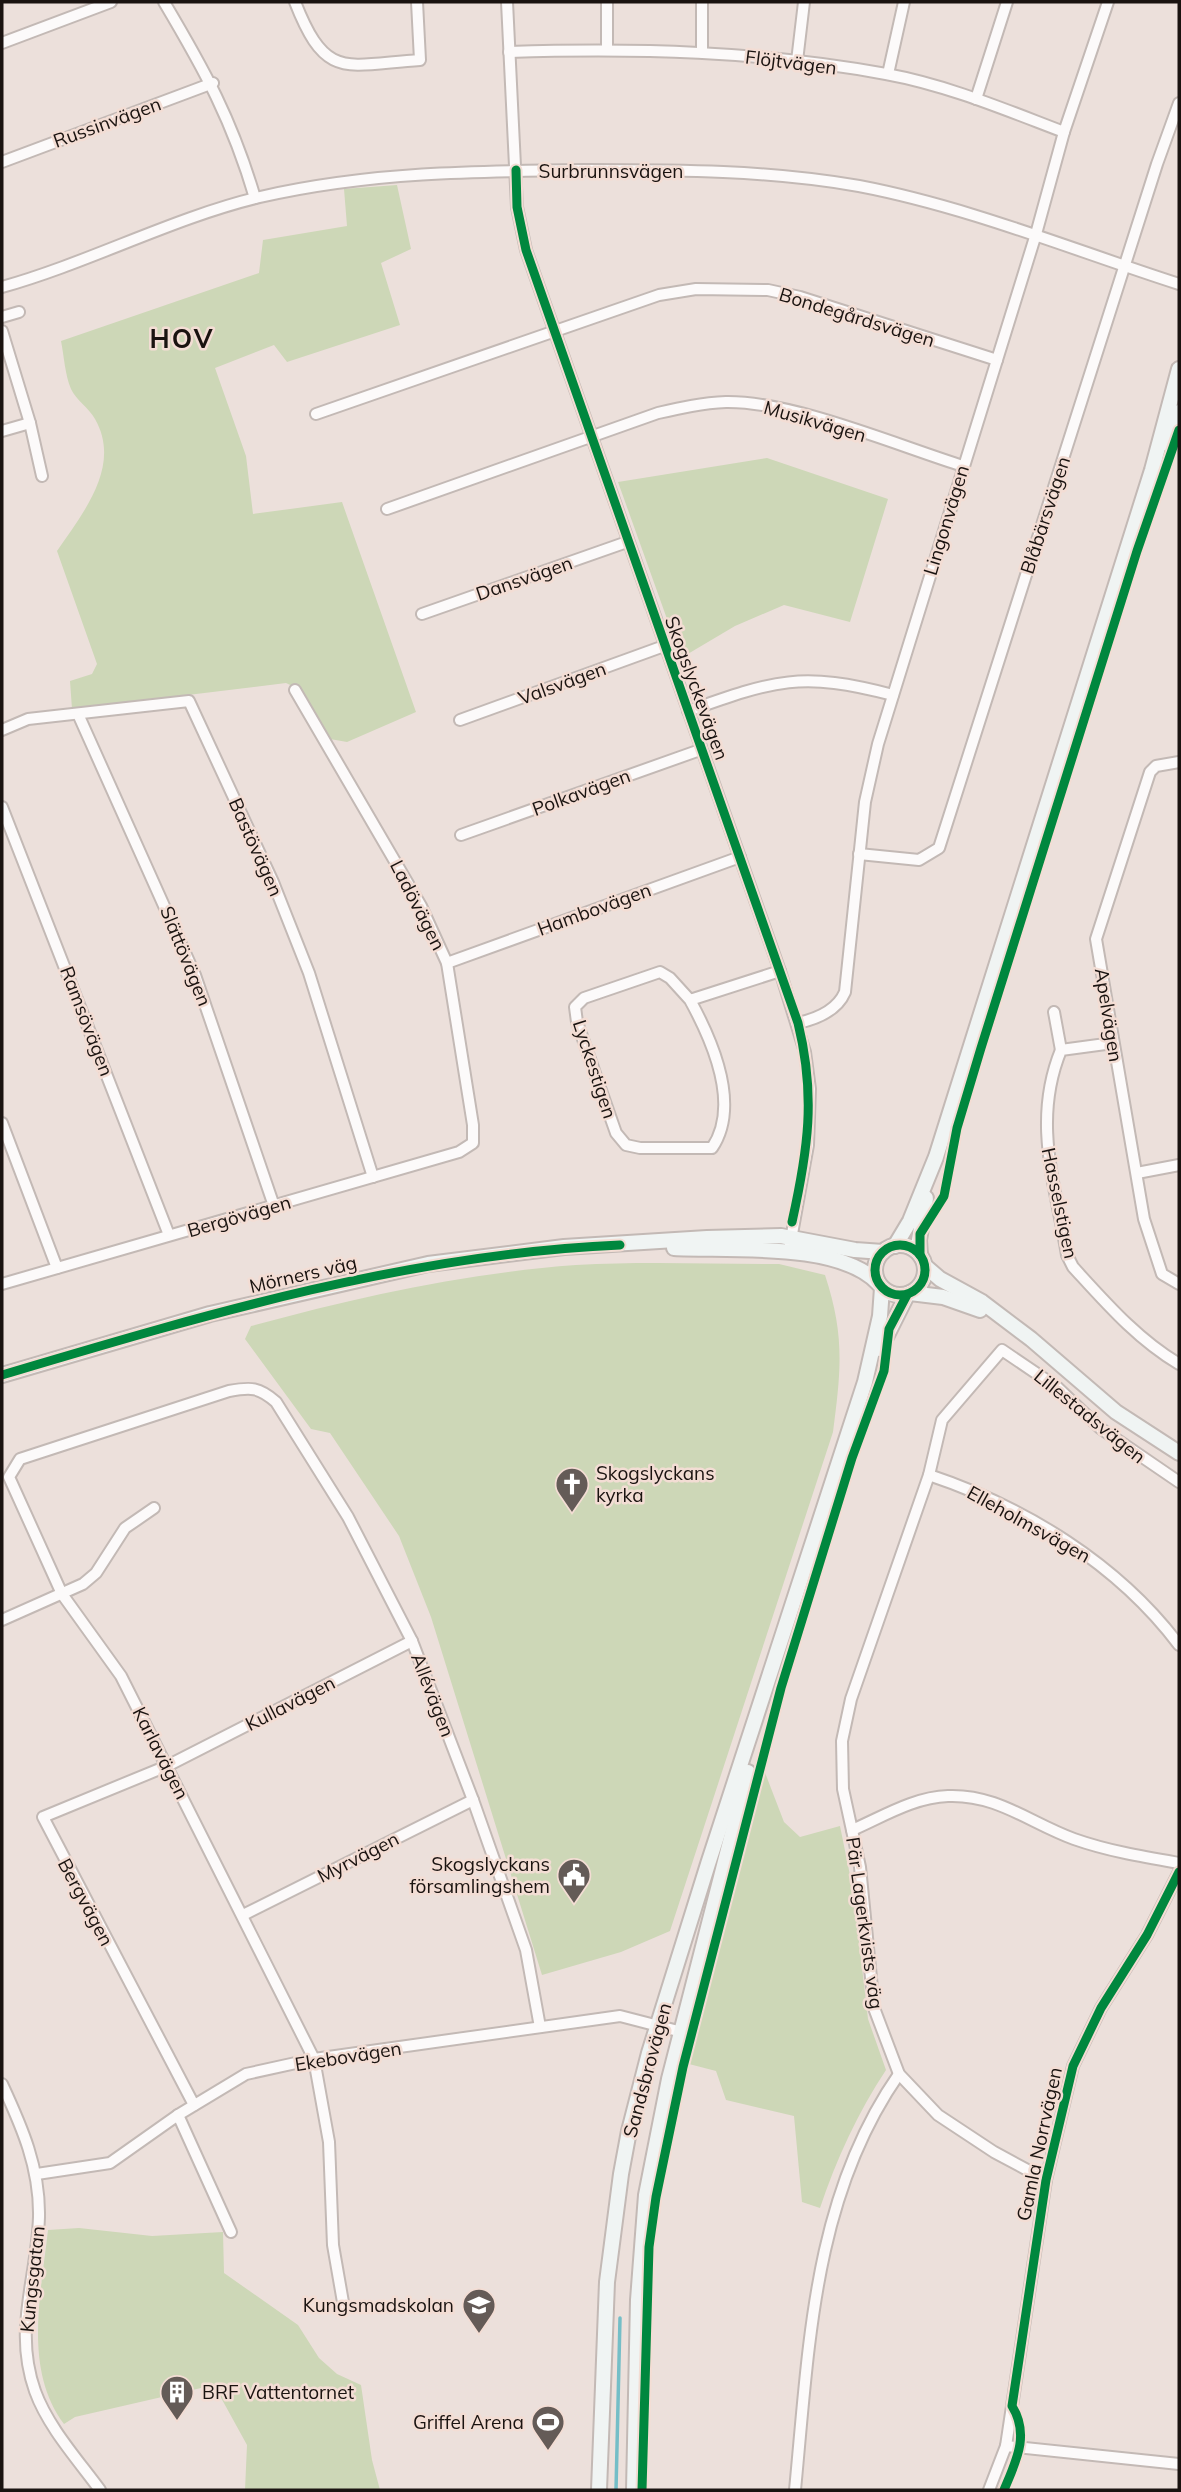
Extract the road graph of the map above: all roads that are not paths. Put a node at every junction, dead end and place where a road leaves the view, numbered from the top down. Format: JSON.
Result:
{"nodes":[{"id":1,"x":111,"y":2,"type":"edge"},
{"id":2,"x":164,"y":2,"type":"edge"},
{"id":3,"x":295,"y":2,"type":"edge"},
{"id":4,"x":417,"y":2,"type":"edge"},
{"id":5,"x":507,"y":2,"type":"edge"},
{"id":6,"x":607,"y":2,"type":"edge"},
{"id":7,"x":702,"y":2,"type":"edge"},
{"id":8,"x":804,"y":2,"type":"edge"},
{"id":9,"x":904,"y":2,"type":"edge"},
{"id":10,"x":1007,"y":2,"type":"edge"},
{"id":11,"x":1108,"y":2,"type":"edge"},
{"id":12,"x":2,"y":43,"type":"edge"},
{"id":13,"x":607,"y":49,"type":"junction"},
{"id":14,"x":509,"y":52,"type":"junction"},
{"id":15,"x":702,"y":52,"type":"junction"},
{"id":16,"x":797,"y":61,"type":"junction"},
{"id":17,"x":888,"y":74,"type":"junction"},
{"id":18,"x":213,"y":83,"type":"junction"},
{"id":19,"x":976,"y":99,"type":"junction"},
{"id":20,"x":1179,"y":103,"type":"edge"},
{"id":21,"x":1064,"y":132,"type":"junction"},
{"id":22,"x":2,"y":162,"type":"edge"},
{"id":23,"x":516,"y":170,"type":"junction"},
{"id":24,"x":255,"y":198,"type":"junction"},
{"id":25,"x":1036,"y":234,"type":"junction"},
{"id":26,"x":1124,"y":265,"type":"junction"},
{"id":27,"x":1179,"y":284,"type":"edge"},
{"id":28,"x":2,"y":287,"type":"edge"},
{"id":29,"x":19,"y":313,"type":"dead end"},
{"id":30,"x":2,"y":317,"type":"edge"},
{"id":31,"x":2,"y":331,"type":"edge"},
{"id":32,"x":553,"y":331,"type":"junction"},
{"id":33,"x":997,"y":360,"type":"junction"},
{"id":34,"x":1179,"y":369,"type":"edge"},
{"id":35,"x":1179,"y":412,"type":"edge"},
{"id":36,"x":316,"y":414,"type":"dead end"},
{"id":37,"x":30,"y":423,"type":"junction"},
{"id":38,"x":2,"y":431,"type":"edge"},
{"id":39,"x":590,"y":437,"type":"junction"},
{"id":40,"x":963,"y":466,"type":"junction"},
{"id":41,"x":1152,"y":470,"type":"junction"},
{"id":42,"x":42,"y":476,"type":"dead end"},
{"id":43,"x":387,"y":509,"type":"dead end"},
{"id":44,"x":626,"y":542,"type":"junction"},
{"id":45,"x":422,"y":614,"type":"dead end"},
{"id":46,"x":664,"y":646,"type":"junction"},
{"id":47,"x":295,"y":690,"type":"dead end"},
{"id":48,"x":893,"y":695,"type":"junction"},
{"id":49,"x":688,"y":711,"type":"junction"},
{"id":50,"x":78,"y":714,"type":"junction"},
{"id":51,"x":460,"y":720,"type":"dead end"},
{"id":52,"x":2,"y":730,"type":"edge"},
{"id":53,"x":701,"y":750,"type":"junction"},
{"id":54,"x":1179,"y":762,"type":"edge"},
{"id":55,"x":2,"y":807,"type":"edge"},
{"id":56,"x":461,"y":835,"type":"dead end"},
{"id":57,"x":859,"y":854,"type":"junction"},
{"id":58,"x":740,"y":857,"type":"junction"},
{"id":59,"x":447,"y":963,"type":"junction"},
{"id":60,"x":780,"y":971,"type":"junction"},
{"id":61,"x":690,"y":1000,"type":"junction"},
{"id":62,"x":1054,"y":1012,"type":"dead end"},
{"id":63,"x":798,"y":1024,"type":"junction"},
{"id":64,"x":1113,"y":1043,"type":"junction"},
{"id":65,"x":1061,"y":1050,"type":"junction"},
{"id":66,"x":2,"y":1123,"type":"edge"},
{"id":67,"x":473,"y":1143,"type":"joint"},
{"id":68,"x":936,"y":1157,"type":"junction"},
{"id":69,"x":1179,"y":1165,"type":"edge"},
{"id":70,"x":1137,"y":1172,"type":"junction"},
{"id":71,"x":373,"y":1177,"type":"junction"},
{"id":72,"x":274,"y":1206,"type":"junction"},
{"id":73,"x":169,"y":1235,"type":"junction"},
{"id":74,"x":790,"y":1244,"type":"junction"},
{"id":75,"x":889,"y":1249,"type":"junction"},
{"id":76,"x":922,"y":1261,"type":"junction"},
{"id":77,"x":57,"y":1268,"type":"junction"},
{"id":78,"x":2,"y":1284,"type":"edge"},
{"id":79,"x":1179,"y":1284,"type":"edge"},
{"id":80,"x":880,"y":1286,"type":"junction"},
{"id":81,"x":908,"y":1294,"type":"junction"},
{"id":82,"x":1004,"y":1320,"type":"junction"},
{"id":83,"x":1002,"y":1350,"type":"joint"},
{"id":84,"x":1179,"y":1364,"type":"edge"},
{"id":85,"x":2,"y":1375,"type":"edge"},
{"id":86,"x":865,"y":1382,"type":"junction"},
{"id":87,"x":263,"y":1391,"type":"joint"},
{"id":88,"x":1179,"y":1453,"type":"edge"},
{"id":89,"x":929,"y":1475,"type":"junction"},
{"id":90,"x":1179,"y":1482,"type":"edge"},
{"id":91,"x":154,"y":1508,"type":"dead end"},
{"id":92,"x":62,"y":1594,"type":"junction"},
{"id":93,"x":2,"y":1620,"type":"edge"},
{"id":94,"x":412,"y":1640,"type":"junction"},
{"id":95,"x":1179,"y":1645,"type":"edge"},
{"id":96,"x":775,"y":1666,"type":"junction"},
{"id":97,"x":167,"y":1766,"type":"junction"},
{"id":98,"x":473,"y":1800,"type":"junction"},
{"id":99,"x":852,"y":1830,"type":"junction"},
{"id":100,"x":1179,"y":1863,"type":"edge"},
{"id":101,"x":1179,"y":1872,"type":"edge"},
{"id":102,"x":243,"y":1915,"type":"junction"},
{"id":103,"x":660,"y":2026,"type":"junction"},
{"id":104,"x":540,"y":2027,"type":"junction"},
{"id":105,"x":682,"y":2032,"type":"junction"},
{"id":106,"x":314,"y":2059,"type":"junction"},
{"id":107,"x":899,"y":2074,"type":"junction"},
{"id":108,"x":2,"y":2084,"type":"edge"},
{"id":109,"x":5,"y":2098,"type":"edge"},
{"id":110,"x":194,"y":2105,"type":"junction"},
{"id":111,"x":178,"y":2115,"type":"junction"},
{"id":112,"x":37,"y":2174,"type":"junction"},
{"id":113,"x":1046,"y":2180,"type":"junction"},
{"id":114,"x":231,"y":2232,"type":"dead end"},
{"id":115,"x":344,"y":2308,"type":"dead end"},
{"id":116,"x":1006,"y":2446,"type":"junction"},
{"id":117,"x":1179,"y":2464,"type":"edge"},
{"id":118,"x":100,"y":2490,"type":"edge"},
{"id":119,"x":599,"y":2490,"type":"edge"},
{"id":120,"x":634,"y":2490,"type":"edge"},
{"id":121,"x":795,"y":2490,"type":"edge"},
{"id":122,"x":989,"y":2490,"type":"edge"}],
"edges":[{"from":1,"to":12,"type":"street"},
{"from":2,"to":18,"type":"street"},
{"from":3,"to":4,"type":"street"},
{"from":5,"to":14,"type":"street","name":"Skogslyckevägen"},
{"from":6,"to":13,"type":"street"},
{"from":7,"to":15,"type":"street"},
{"from":8,"to":16,"type":"street"},
{"from":9,"to":17,"type":"street"},
{"from":10,"to":19,"type":"street"},
{"from":11,"to":21,"type":"street","name":"Lingonvägen"},
{"from":13,"to":14,"type":"street","name":"Flöjtvägen"},
{"from":13,"to":15,"type":"street","name":"Flöjtvägen"},
{"from":14,"to":23,"type":"street","name":"Skogslyckevägen"},
{"from":15,"to":16,"type":"street","name":"Flöjtvägen"},
{"from":16,"to":17,"type":"street","name":"Flöjtvägen"},
{"from":17,"to":19,"type":"street","name":"Flöjtvägen"},
{"from":18,"to":22,"type":"street","name":"Russinvägen"},
{"from":18,"to":24,"type":"street"},
{"from":19,"to":21,"type":"street","name":"Flöjtvägen"},
{"from":20,"to":26,"type":"street","name":"Blåbärsvägen"},
{"from":21,"to":25,"type":"street","name":"Lingonvägen"},
{"from":23,"to":24,"type":"street","name":"Surbrunnsvägen"},
{"from":23,"to":25,"type":"street","name":"Surbrunnsvägen"},
{"from":23,"to":32,"type":"street","name":"Skogslyckevägen"},
{"from":24,"to":28,"type":"street","name":"Surbrunnsvägen"},
{"from":25,"to":26,"type":"street","name":"Surbrunnsvägen"},
{"from":25,"to":33,"type":"street","name":"Lingonvägen"},
{"from":26,"to":27,"type":"street","name":"Surbrunnsvägen"},
{"from":26,"to":57,"type":"street","name":"Blåbärsvägen"},
{"from":29,"to":30,"type":"street"},
{"from":31,"to":37,"type":"street"},
{"from":32,"to":33,"type":"street","name":"Bondegårdsvägen"},
{"from":32,"to":36,"type":"street","name":"Bondegårdsvägen"},
{"from":32,"to":39,"type":"street","name":"Skogslyckevägen"},
{"from":33,"to":40,"type":"street","name":"Lingonvägen"},
{"from":34,"to":41,"type":"main road"},
{"from":35,"to":41,"type":"main road"},
{"from":37,"to":38,"type":"street"},
{"from":37,"to":42,"type":"street"},
{"from":39,"to":40,"type":"street","name":"Musikvägen"},
{"from":39,"to":43,"type":"street","name":"Musikvägen"},
{"from":39,"to":44,"type":"street","name":"Skogslyckevägen"},
{"from":40,"to":48,"type":"street","name":"Lingonvägen"},
{"from":41,"to":68,"type":"main road"},
{"from":44,"to":45,"type":"street","name":"Dansvägen"},
{"from":44,"to":46,"type":"street","name":"Skogslyckevägen"},
{"from":46,"to":49,"type":"street","name":"Skogslyckevägen"},
{"from":46,"to":51,"type":"street","name":"Valsvägen"},
{"from":47,"to":59,"type":"street","name":"Ladövägen"},
{"from":48,"to":49,"type":"street"},
{"from":48,"to":57,"type":"street","name":"Lingonvägen"},
{"from":49,"to":53,"type":"street","name":"Skogslyckevägen"},
{"from":50,"to":52,"type":"street","name":"Bastövägen"},
{"from":50,"to":71,"type":"street","name":"Bastövägen"},
{"from":50,"to":72,"type":"street","name":"Slättövägen"},
{"from":53,"to":56,"type":"street","name":"Polkavägen"},
{"from":53,"to":58,"type":"street","name":"Skogslyckevägen"},
{"from":54,"to":64,"type":"street","name":"Apelvägen"},
{"from":55,"to":73,"type":"street","name":"Ramsövägen"},
{"from":57,"to":63,"type":"street","name":"Lingonvägen"},
{"from":58,"to":59,"type":"street","name":"Hambovägen"},
{"from":58,"to":60,"type":"street","name":"Skogslyckevägen"},
{"from":59,"to":67,"type":"street","name":"Ladövägen"},
{"from":60,"to":61,"type":"street"},
{"from":60,"to":63,"type":"street","name":"Skogslyckevägen"},
{"from":61,"to":61,"type":"street","name":"Lyckestigen"},
{"from":62,"to":65,"type":"street"},
{"from":63,"to":74,"type":"street","name":"Skogslyckevägen"},
{"from":64,"to":65,"type":"street"},
{"from":64,"to":70,"type":"street","name":"Apelvägen"},
{"from":65,"to":84,"type":"street","name":"Hasselstigen"},
{"from":66,"to":77,"type":"street"},
{"from":67,"to":71,"type":"street","name":"Bergövägen"},
{"from":68,"to":75,"type":"main road"},
{"from":68,"to":76,"type":"main road"},
{"from":69,"to":70,"type":"street"},
{"from":70,"to":79,"type":"street","name":"Apelvägen"},
{"from":71,"to":72,"type":"street","name":"Bergövägen"},
{"from":72,"to":73,"type":"street","name":"Bergövägen"},
{"from":73,"to":77,"type":"street","name":"Bergövägen"},
{"from":74,"to":75,"type":"main road","name":"Mörners väg"},
{"from":74,"to":80,"type":"main road","name":"Mörners väg"},
{"from":74,"to":85,"type":"main road","name":"Mörners väg"},
{"from":75,"to":76,"type":"main road"},
{"from":75,"to":80,"type":"main road"},
{"from":76,"to":81,"type":"main road"},
{"from":76,"to":82,"type":"main road","name":"Lillestadsvägen"},
{"from":77,"to":78,"type":"street","name":"Bergövägen"},
{"from":80,"to":81,"type":"main road"},
{"from":80,"to":86,"type":"main road","name":"Sandsbrovägen"},
{"from":81,"to":82,"type":"main road","name":"Lillestadsvägen"},
{"from":81,"to":86,"type":"main road","name":"Sandsbrovägen"},
{"from":82,"to":88,"type":"main road","name":"Lillestadsvägen"},
{"from":83,"to":89,"type":"street","name":"Pär Lagerkvists väg"},
{"from":83,"to":90,"type":"street","name":"Lillestadsvägen"},
{"from":86,"to":96,"type":"main road","name":"Sandsbrovägen"},
{"from":87,"to":92,"type":"street","name":"Karlavägen"},
{"from":87,"to":94,"type":"street","name":"Allévägen"},
{"from":89,"to":95,"type":"street","name":"Elleholmsvägen"},
{"from":89,"to":99,"type":"street","name":"Pär Lagerkvists väg"},
{"from":91,"to":92,"type":"street"},
{"from":92,"to":93,"type":"street"},
{"from":92,"to":97,"type":"street","name":"Karlavägen"},
{"from":94,"to":97,"type":"street","name":"Kullavägen"},
{"from":94,"to":98,"type":"street","name":"Allévägen"},
{"from":96,"to":103,"type":"main road","name":"Sandsbrovägen"},
{"from":96,"to":105,"type":"main road","name":"Sandsbrovägen"},
{"from":97,"to":102,"type":"street","name":"Karlavägen"},
{"from":97,"to":110,"type":"street","name":"Bergvägen"},
{"from":98,"to":102,"type":"street","name":"Myrvägen"},
{"from":98,"to":104,"type":"street","name":"Allévägen"},
{"from":99,"to":100,"type":"street"},
{"from":99,"to":107,"type":"street","name":"Pär Lagerkvists väg"},
{"from":101,"to":113,"type":"street","name":"Gamla Norrvägen"},
{"from":102,"to":106,"type":"street","name":"Karlavägen"},
{"from":103,"to":104,"type":"street","name":"Ekebovägen"},
{"from":103,"to":105,"type":"street","name":"Ekebovägen"},
{"from":103,"to":119,"type":"main road","name":"Sandsbrovägen"},
{"from":104,"to":106,"type":"street","name":"Ekebovägen"},
{"from":105,"to":120,"type":"main road","name":"Sandsbrovägen"},
{"from":106,"to":110,"type":"street","name":"Ekebovägen"},
{"from":106,"to":115,"type":"street","name":"Karlavägen"},
{"from":107,"to":113,"type":"street"},
{"from":107,"to":121,"type":"street"},
{"from":108,"to":109,"type":"street","name":"Kungsgatan"},
{"from":109,"to":112,"type":"street","name":"Kungsgatan"},
{"from":110,"to":111,"type":"street","name":"Ekebovägen"},
{"from":111,"to":112,"type":"street","name":"Ekebovägen"},
{"from":111,"to":114,"type":"street"},
{"from":112,"to":118,"type":"street","name":"Kungsgatan"},
{"from":113,"to":116,"type":"street","name":"Gamla Norrvägen"},
{"from":116,"to":117,"type":"street"},
{"from":116,"to":122,"type":"street","name":"Gamla Norrvägen"}]}
